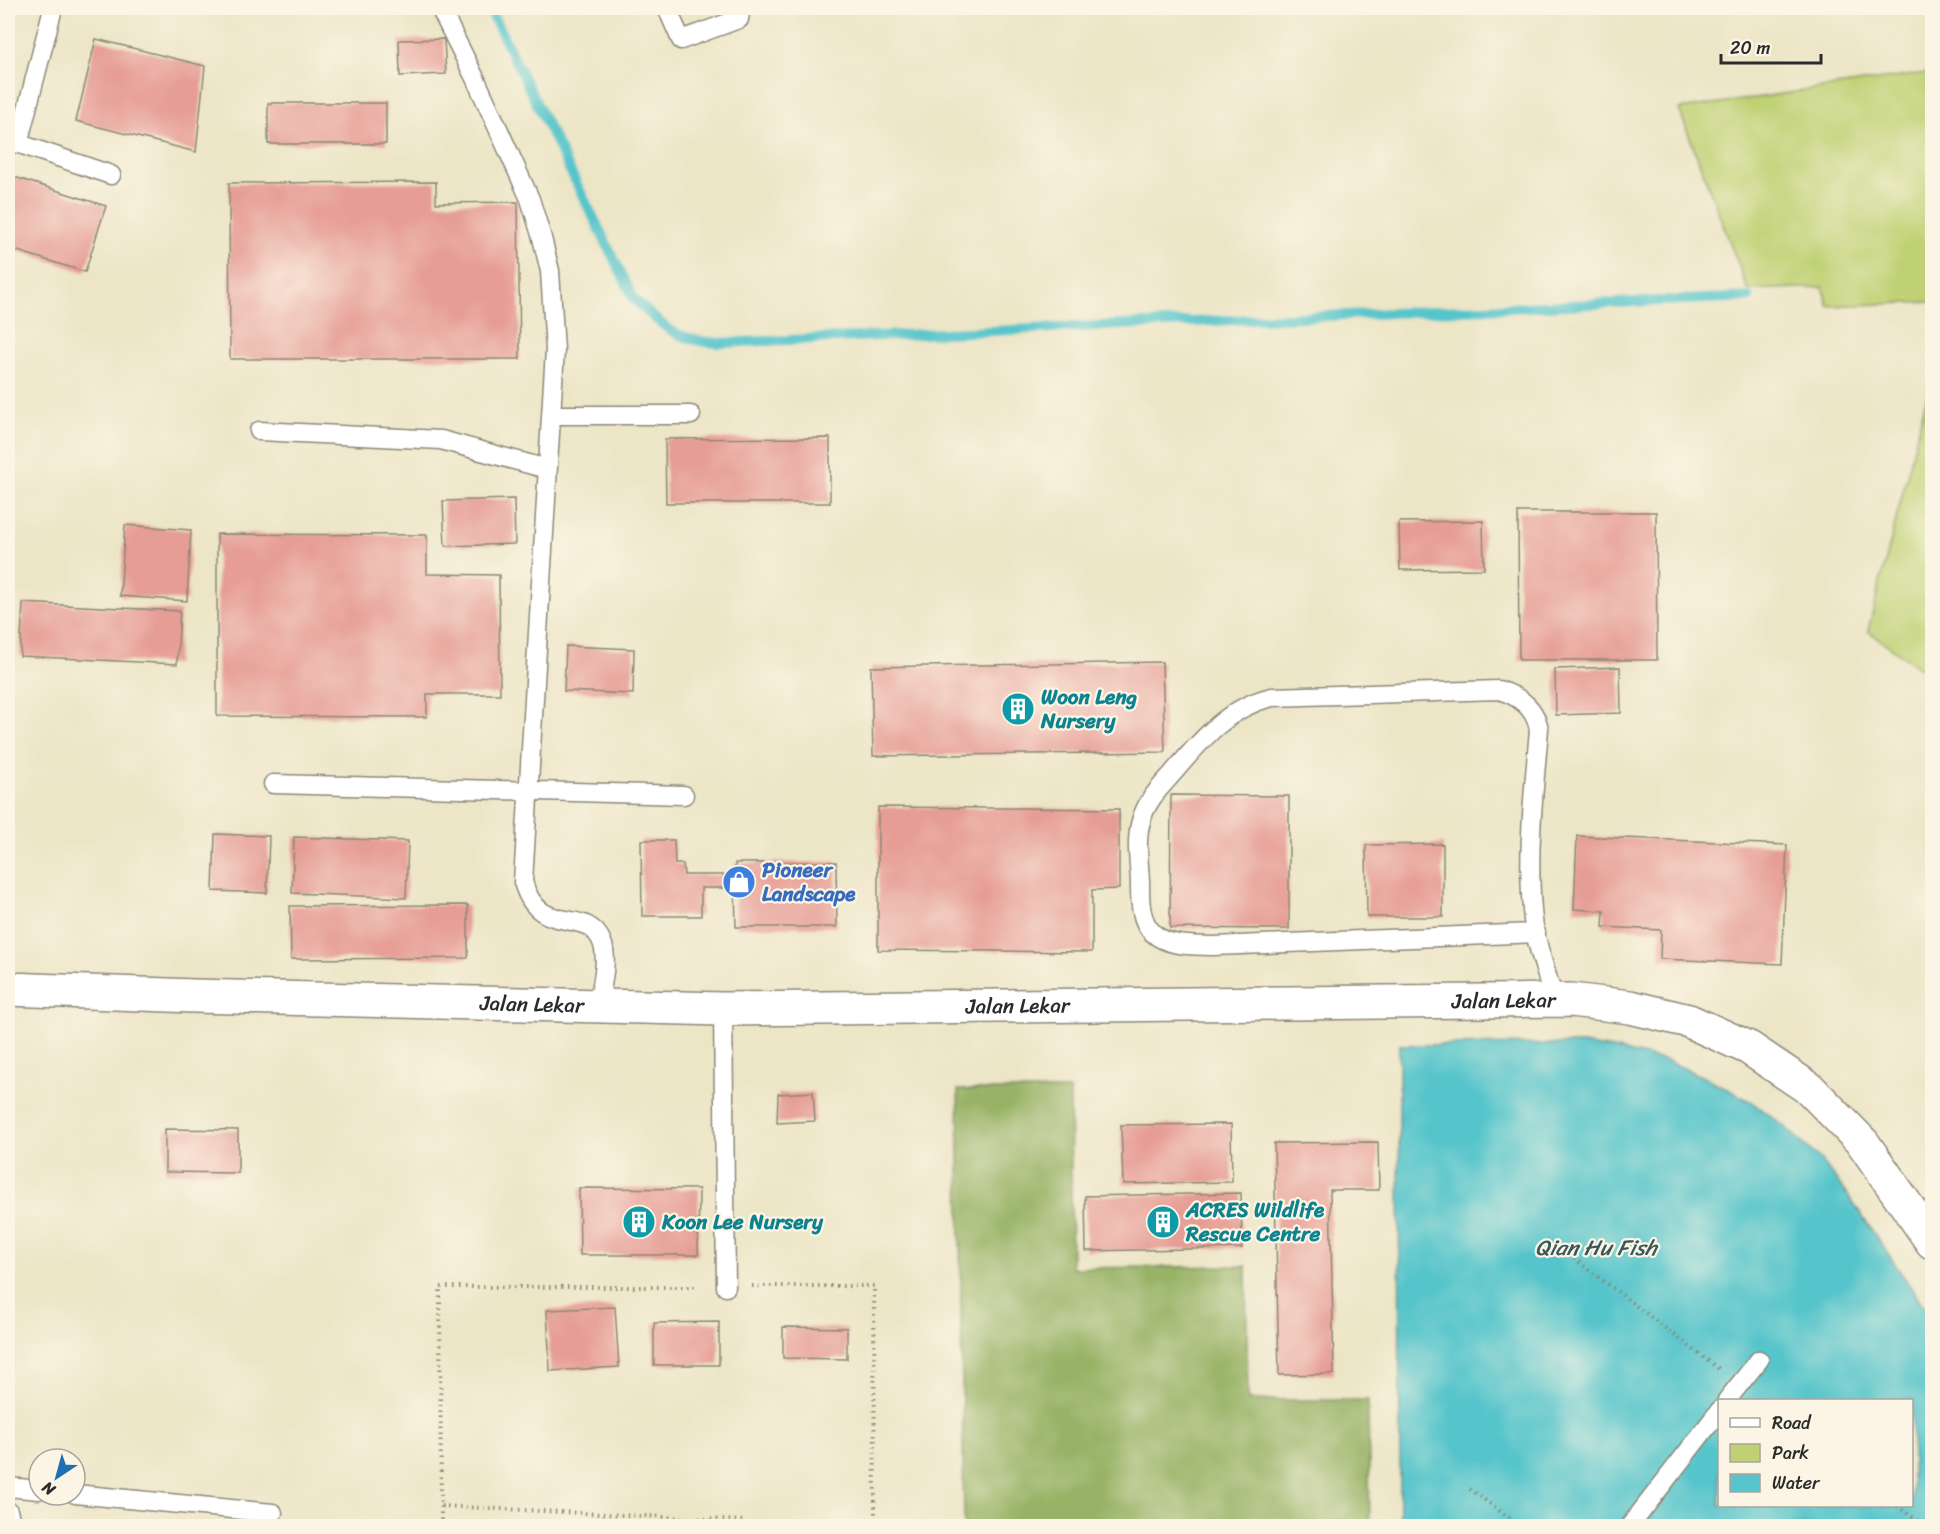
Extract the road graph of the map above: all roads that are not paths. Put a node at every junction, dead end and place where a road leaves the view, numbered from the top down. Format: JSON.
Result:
{"nodes":[{"id":1,"x":53,"y":8,"type":"edge"},
{"id":2,"x":440,"y":8,"type":"edge"},
{"id":3,"x":667,"y":8,"type":"edge"},
{"id":4,"x":741,"y":8,"type":"edge"},
{"id":5,"x":13,"y":142,"type":"edge"},
{"id":6,"x":111,"y":175,"type":"dead end"},
{"id":7,"x":691,"y":415,"type":"dead end"},
{"id":8,"x":551,"y":416,"type":"junction"},
{"id":9,"x":259,"y":431,"type":"dead end"},
{"id":10,"x":547,"y":469,"type":"junction"},
{"id":11,"x":273,"y":784,"type":"dead end"},
{"id":12,"x":528,"y":791,"type":"junction"},
{"id":13,"x":684,"y":795,"type":"dead end"},
{"id":14,"x":1536,"y":933,"type":"junction"},
{"id":15,"x":8,"y":989,"type":"edge"},
{"id":16,"x":1554,"y":1000,"type":"junction"},
{"id":17,"x":598,"y":1007,"type":"junction"},
{"id":18,"x":723,"y":1009,"type":"junction"},
{"id":19,"x":1932,"y":1242,"type":"edge"},
{"id":20,"x":726,"y":1287,"type":"road end"},
{"id":21,"x":1759,"y":1360,"type":"dead end"},
{"id":22,"x":1728,"y":1399,"type":"edge"},
{"id":23,"x":1718,"y":1411,"type":"edge"},
{"id":24,"x":8,"y":1487,"type":"edge"},
{"id":25,"x":27,"y":1489,"type":"edge"},
{"id":26,"x":87,"y":1495,"type":"edge"},
{"id":27,"x":8,"y":1511,"type":"edge"},
{"id":28,"x":273,"y":1513,"type":"dead end"},
{"id":29,"x":12,"y":1527,"type":"edge"},
{"id":30,"x":1630,"y":1527,"type":"edge"}],
"edges":[{"from":1,"to":5,"type":"lane"},
{"from":2,"to":8,"type":"lane"},
{"from":3,"to":4,"type":"lane"},
{"from":5,"to":6,"type":"lane"},
{"from":7,"to":8,"type":"lane"},
{"from":8,"to":10,"type":"lane"},
{"from":9,"to":10,"type":"lane"},
{"from":10,"to":12,"type":"lane"},
{"from":11,"to":12,"type":"lane"},
{"from":12,"to":13,"type":"lane"},
{"from":12,"to":17,"type":"lane"},
{"from":14,"to":14,"type":"lane"},
{"from":14,"to":16,"type":"lane"},
{"from":15,"to":17,"type":"street","name":"Jalan Lekar"},
{"from":16,"to":18,"type":"street","name":"Jalan Lekar"},
{"from":16,"to":19,"type":"street","name":"Jalan Lekar"},
{"from":17,"to":18,"type":"street","name":"Jalan Lekar"},
{"from":18,"to":20,"type":"lane"},
{"from":21,"to":22,"type":"lane"},
{"from":23,"to":30,"type":"lane"},
{"from":24,"to":25,"type":"lane"},
{"from":26,"to":28,"type":"lane"},
{"from":27,"to":29,"type":"lane"}]}
